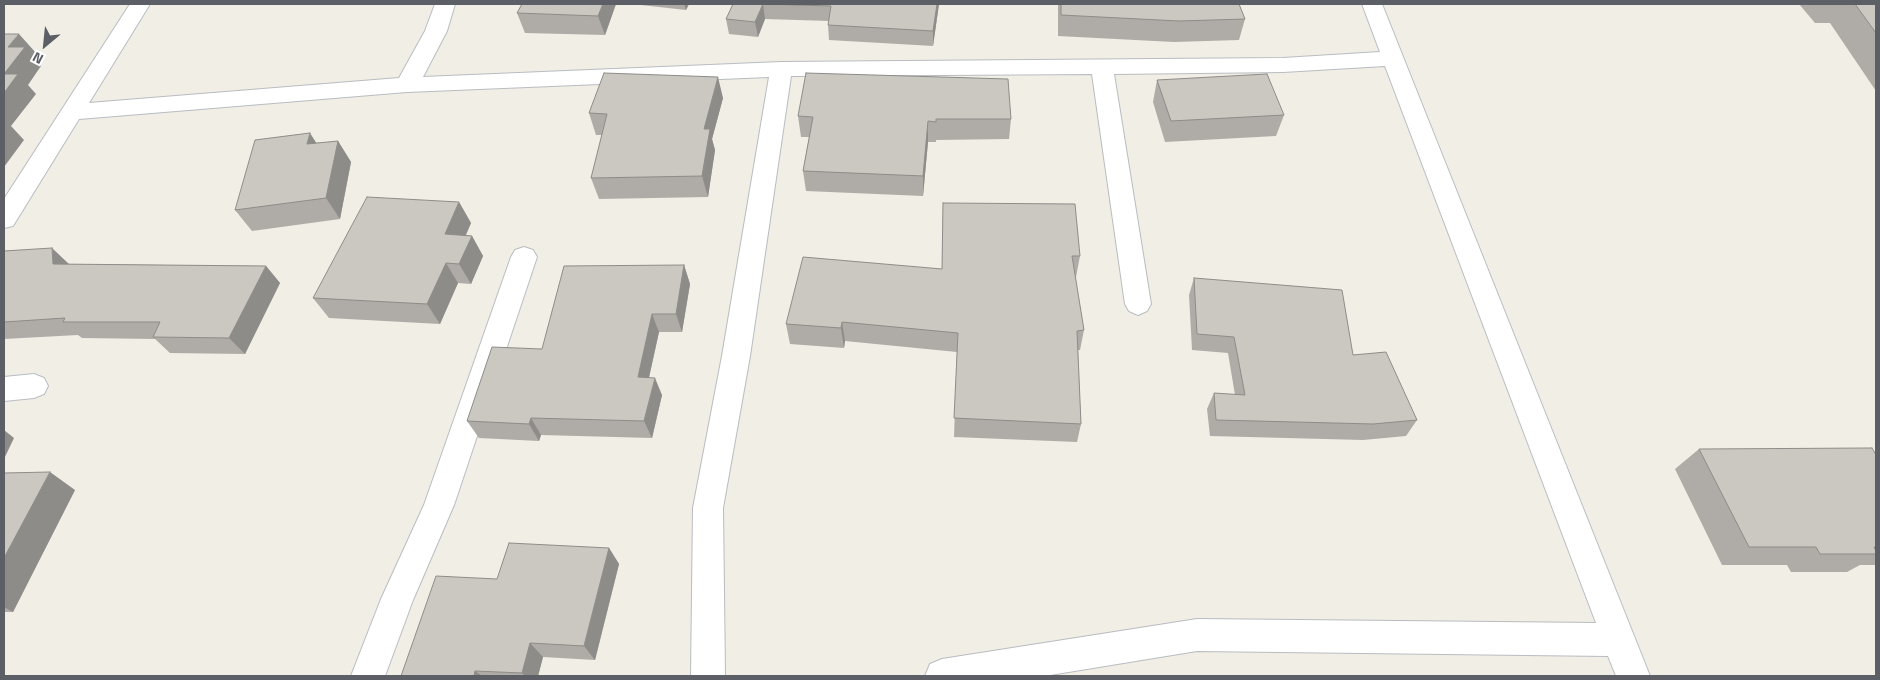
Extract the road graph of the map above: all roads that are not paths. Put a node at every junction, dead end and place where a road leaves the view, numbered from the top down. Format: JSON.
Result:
{"nodes":[{"id":1,"x":140,"y":4,"type":"edge"},
{"id":2,"x":445,"y":4,"type":"edge"},
{"id":3,"x":1372,"y":4,"type":"edge"},
{"id":4,"x":1394,"y":58,"type":"junction"},
{"id":5,"x":1102,"y":67,"type":"junction"},
{"id":6,"x":781,"y":70,"type":"junction"},
{"id":7,"x":407,"y":84,"type":"junction"},
{"id":8,"x":70,"y":112,"type":"junction"},
{"id":9,"x":4,"y":219,"type":"edge"},
{"id":10,"x":524,"y":257,"type":"dead end"},
{"id":11,"x":1138,"y":304,"type":"dead end"},
{"id":12,"x":34,"y":386,"type":"dead end"},
{"id":13,"x":4,"y":389,"type":"edge"},
{"id":14,"x":1620,"y":640,"type":"junction"},
{"id":15,"x":368,"y":676,"type":"edge"},
{"id":16,"x":708,"y":676,"type":"edge"},
{"id":17,"x":942,"y":676,"type":"edge"},
{"id":18,"x":1633,"y":676,"type":"edge"}],
"edges":[{"from":1,"to":8,"type":"street"},
{"from":2,"to":7,"type":"street"},
{"from":3,"to":4,"type":"street"},
{"from":4,"to":5,"type":"street"},
{"from":4,"to":14,"type":"street"},
{"from":5,"to":6,"type":"street"},
{"from":5,"to":11,"type":"street"},
{"from":6,"to":7,"type":"street"},
{"from":6,"to":16,"type":"street"},
{"from":7,"to":8,"type":"street"},
{"from":8,"to":9,"type":"street"},
{"from":10,"to":15,"type":"street"},
{"from":12,"to":13,"type":"street"},
{"from":14,"to":17,"type":"street"},
{"from":14,"to":18,"type":"street"}]}
